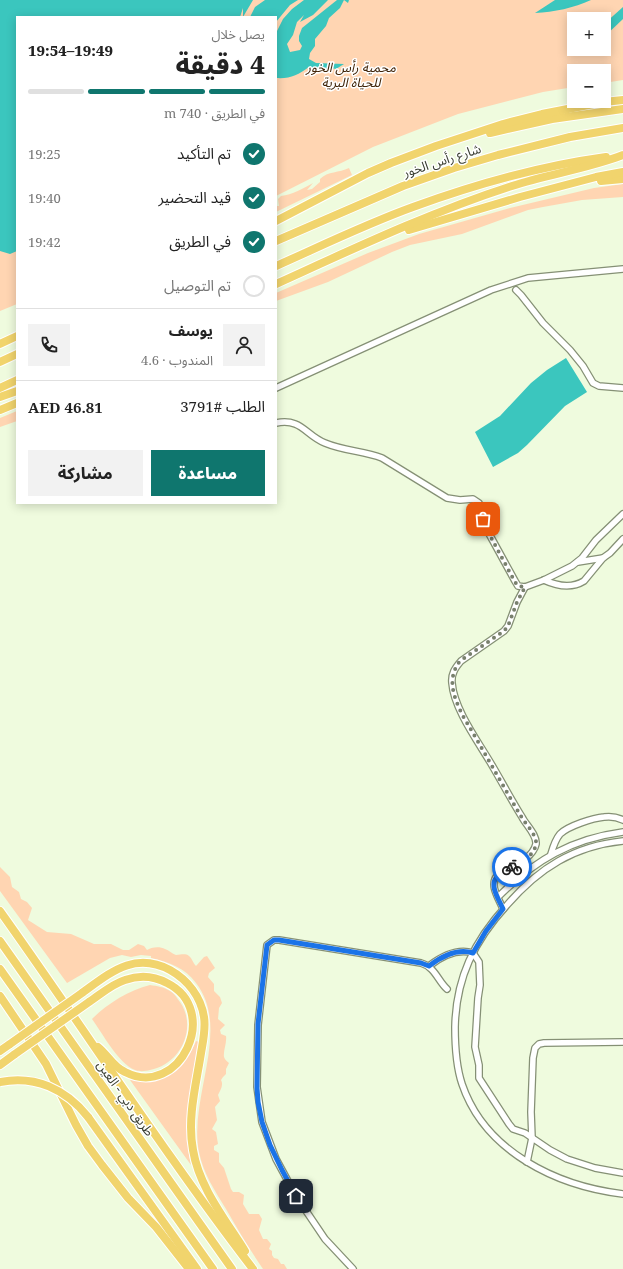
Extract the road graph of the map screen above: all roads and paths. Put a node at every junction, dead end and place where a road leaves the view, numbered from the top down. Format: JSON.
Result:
{"nodes":[{"id":1,"x":623,"y":100,"type":"edge"},
{"id":2,"x":623,"y":109,"type":"edge"},
{"id":3,"x":623,"y":128,"type":"edge"},
{"id":4,"x":462,"y":138,"type":"junction"},
{"id":5,"x":623,"y":155,"type":"edge"},
{"id":6,"x":623,"y":172,"type":"edge"},
{"id":7,"x":623,"y":179,"type":"edge"},
{"id":8,"x":570,"y":185,"type":"junction"},
{"id":9,"x":277,"y":220,"type":"edge"},
{"id":10,"x":277,"y":241,"type":"edge"},
{"id":11,"x":366,"y":244,"type":"junction"},
{"id":12,"x":277,"y":266,"type":"edge"},
{"id":13,"x":623,"y":269,"type":"edge"},
{"id":14,"x":277,"y":284,"type":"edge"},
{"id":15,"x":516,"y":290,"type":"dead end"},
{"id":16,"x":16,"y":336,"type":"edge"},
{"id":17,"x":0,"y":344,"type":"edge"},
{"id":18,"x":16,"y":354,"type":"edge"},
{"id":19,"x":0,"y":362,"type":"edge"},
{"id":20,"x":16,"y":380,"type":"edge"},
{"id":21,"x":0,"y":388,"type":"edge"},
{"id":22,"x":277,"y":388,"type":"edge"},
{"id":23,"x":623,"y":388,"type":"edge"},
{"id":24,"x":16,"y":391,"type":"edge"},
{"id":25,"x":0,"y":397,"type":"edge"},
{"id":26,"x":16,"y":404,"type":"edge"},
{"id":27,"x":0,"y":410,"type":"edge"},
{"id":28,"x":277,"y":423,"type":"edge"},
{"id":29,"x":623,"y":514,"type":"edge"},
{"id":30,"x":623,"y":539,"type":"edge"},
{"id":31,"x":604,"y":558,"type":"junction"},
{"id":32,"x":578,"y":562,"type":"junction"},
{"id":33,"x":544,"y":580,"type":"junction"},
{"id":34,"x":525,"y":587,"type":"junction"},
{"id":35,"x":623,"y":820,"type":"edge"},
{"id":36,"x":623,"y":832,"type":"edge"},
{"id":37,"x":623,"y":841,"type":"edge"},
{"id":38,"x":552,"y":854,"type":"junction"},
{"id":39,"x":498,"y":897,"type":"junction"},
{"id":40,"x":503,"y":909,"type":"junction"},
{"id":41,"x":0,"y":911,"type":"edge"},
{"id":42,"x":0,"y":941,"type":"edge"},
{"id":43,"x":473,"y":953,"type":"junction"},
{"id":44,"x":429,"y":966,"type":"junction"},
{"id":45,"x":0,"y":969,"type":"edge"},
{"id":46,"x":447,"y":989,"type":"dead end"},
{"id":47,"x":0,"y":996,"type":"edge"},
{"id":48,"x":89,"y":1041,"type":"junction"},
{"id":49,"x":623,"y":1042,"type":"edge"},
{"id":50,"x":0,"y":1051,"type":"edge"},
{"id":51,"x":0,"y":1065,"type":"edge"},
{"id":52,"x":0,"y":1082,"type":"edge"},
{"id":53,"x":532,"y":1138,"type":"junction"},
{"id":54,"x":527,"y":1162,"type":"junction"},
{"id":55,"x":623,"y":1173,"type":"edge"},
{"id":56,"x":623,"y":1194,"type":"edge"},
{"id":57,"x":189,"y":1269,"type":"edge"},
{"id":58,"x":197,"y":1269,"type":"edge"},
{"id":59,"x":213,"y":1269,"type":"edge"},
{"id":60,"x":232,"y":1269,"type":"edge"},
{"id":61,"x":255,"y":1269,"type":"edge"},
{"id":62,"x":353,"y":1269,"type":"edge"}],
"edges":[{"from":1,"to":4,"type":"highway"},
{"from":2,"to":4,"type":"highway"},
{"from":3,"to":10,"type":"highway","name":"شارع رأس الخور"},
{"from":4,"to":9,"type":"highway"},
{"from":5,"to":11,"type":"highway"},
{"from":5,"to":12,"type":"highway"},
{"from":6,"to":8,"type":"highway"},
{"from":7,"to":8,"type":"highway"},
{"from":8,"to":11,"type":"highway"},
{"from":11,"to":14,"type":"highway"},
{"from":13,"to":22,"type":"street"},
{"from":15,"to":23,"type":"street"},
{"from":16,"to":17,"type":"highway"},
{"from":18,"to":19,"type":"highway"},
{"from":20,"to":21,"type":"highway"},
{"from":24,"to":25,"type":"highway"},
{"from":26,"to":27,"type":"highway"},
{"from":28,"to":34,"type":"street"},
{"from":29,"to":32,"type":"street"},
{"from":30,"to":31,"type":"street"},
{"from":31,"to":32,"type":"street"},
{"from":31,"to":33,"type":"street"},
{"from":32,"to":33,"type":"street"},
{"from":33,"to":34,"type":"street"},
{"from":34,"to":39,"type":"street"},
{"from":35,"to":38,"type":"street"},
{"from":36,"to":38,"type":"street"},
{"from":37,"to":40,"type":"street"},
{"from":38,"to":39,"type":"street"},
{"from":39,"to":40,"type":"street"},
{"from":40,"to":43,"type":"street"},
{"from":41,"to":48,"type":"highway"},
{"from":42,"to":60,"type":"highway","name":"طريق دبي - العين"},
{"from":43,"to":44,"type":"street"},
{"from":43,"to":53,"type":"street"},
{"from":43,"to":54,"type":"street"},
{"from":44,"to":46,"type":"street"},
{"from":44,"to":62,"type":"street"},
{"from":45,"to":59,"type":"highway"},
{"from":47,"to":57,"type":"highway"},
{"from":48,"to":51,"type":"highway","bridge":true},
{"from":48,"to":61,"type":"highway"},
{"from":49,"to":53,"type":"street"},
{"from":50,"to":61,"type":"highway","bridge":true},
{"from":52,"to":58,"type":"highway","bridge":true},
{"from":53,"to":54,"type":"street"},
{"from":53,"to":55,"type":"street"},
{"from":54,"to":56,"type":"street"}]}
